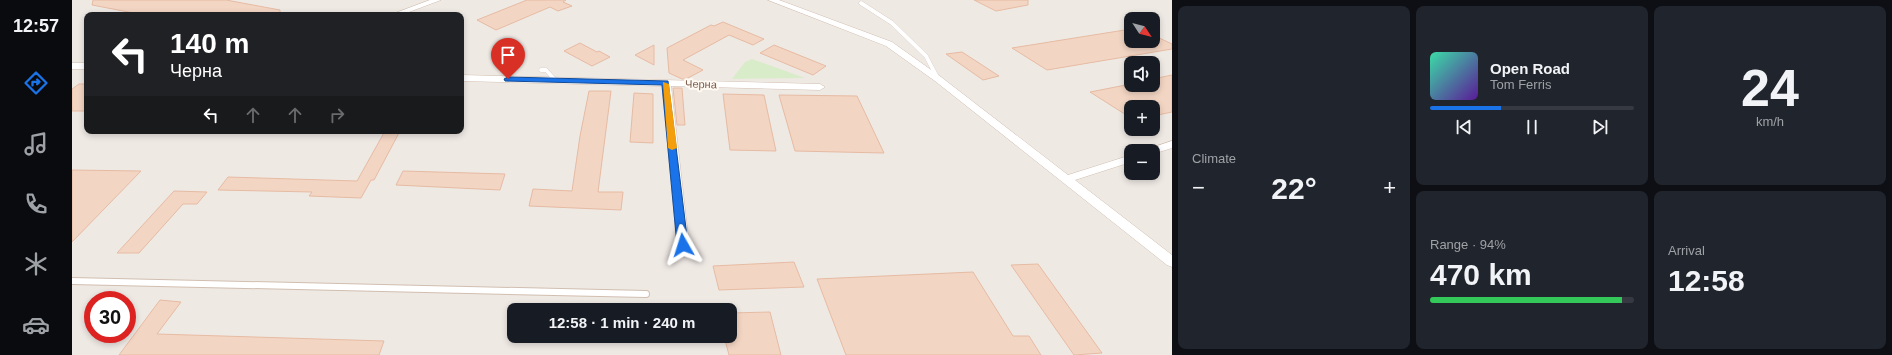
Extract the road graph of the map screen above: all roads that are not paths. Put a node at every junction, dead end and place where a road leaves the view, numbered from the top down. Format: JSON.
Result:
{"nodes":[{"id":1,"x":437,"y":0,"type":"edge"},
{"id":2,"x":772,"y":0,"type":"edge"},
{"id":3,"x":861,"y":3,"type":"dead end"},
{"id":4,"x":403,"y":12,"type":"edge"},
{"id":5,"x":72,"y":66,"type":"edge"},
{"id":6,"x":84,"y":66,"type":"edge"},
{"id":7,"x":541,"y":70,"type":"dead end"},
{"id":8,"x":464,"y":78,"type":"edge"},
{"id":9,"x":938,"y":79,"type":"junction"},
{"id":10,"x":555,"y":80,"type":"junction"},
{"id":11,"x":666,"y":83,"type":"junction"},
{"id":12,"x":820,"y":87,"type":"dead end"},
{"id":13,"x":1172,"y":144,"type":"edge"},
{"id":14,"x":1160,"y":148,"type":"edge"},
{"id":15,"x":1124,"y":160,"type":"edge"},
{"id":16,"x":1066,"y":179,"type":"junction"},
{"id":17,"x":683,"y":245,"type":"dead end"},
{"id":18,"x":1172,"y":262,"type":"edge"},
{"id":19,"x":72,"y":281,"type":"edge"},
{"id":20,"x":646,"y":294,"type":"dead end"}],
"edges":[{"from":1,"to":4,"type":"street"},
{"from":2,"to":9,"type":"street"},
{"from":3,"to":9,"type":"lane"},
{"from":5,"to":6,"type":"street"},
{"from":7,"to":10,"type":"lane"},
{"from":8,"to":10,"type":"street","name":"Черна"},
{"from":9,"to":16,"type":"street"},
{"from":10,"to":11,"type":"street","name":"Черна"},
{"from":11,"to":12,"type":"street","name":"Черна"},
{"from":11,"to":17,"type":"street"},
{"from":13,"to":14,"type":"street"},
{"from":15,"to":16,"type":"street"},
{"from":16,"to":18,"type":"street"},
{"from":19,"to":20,"type":"lane"}]}
